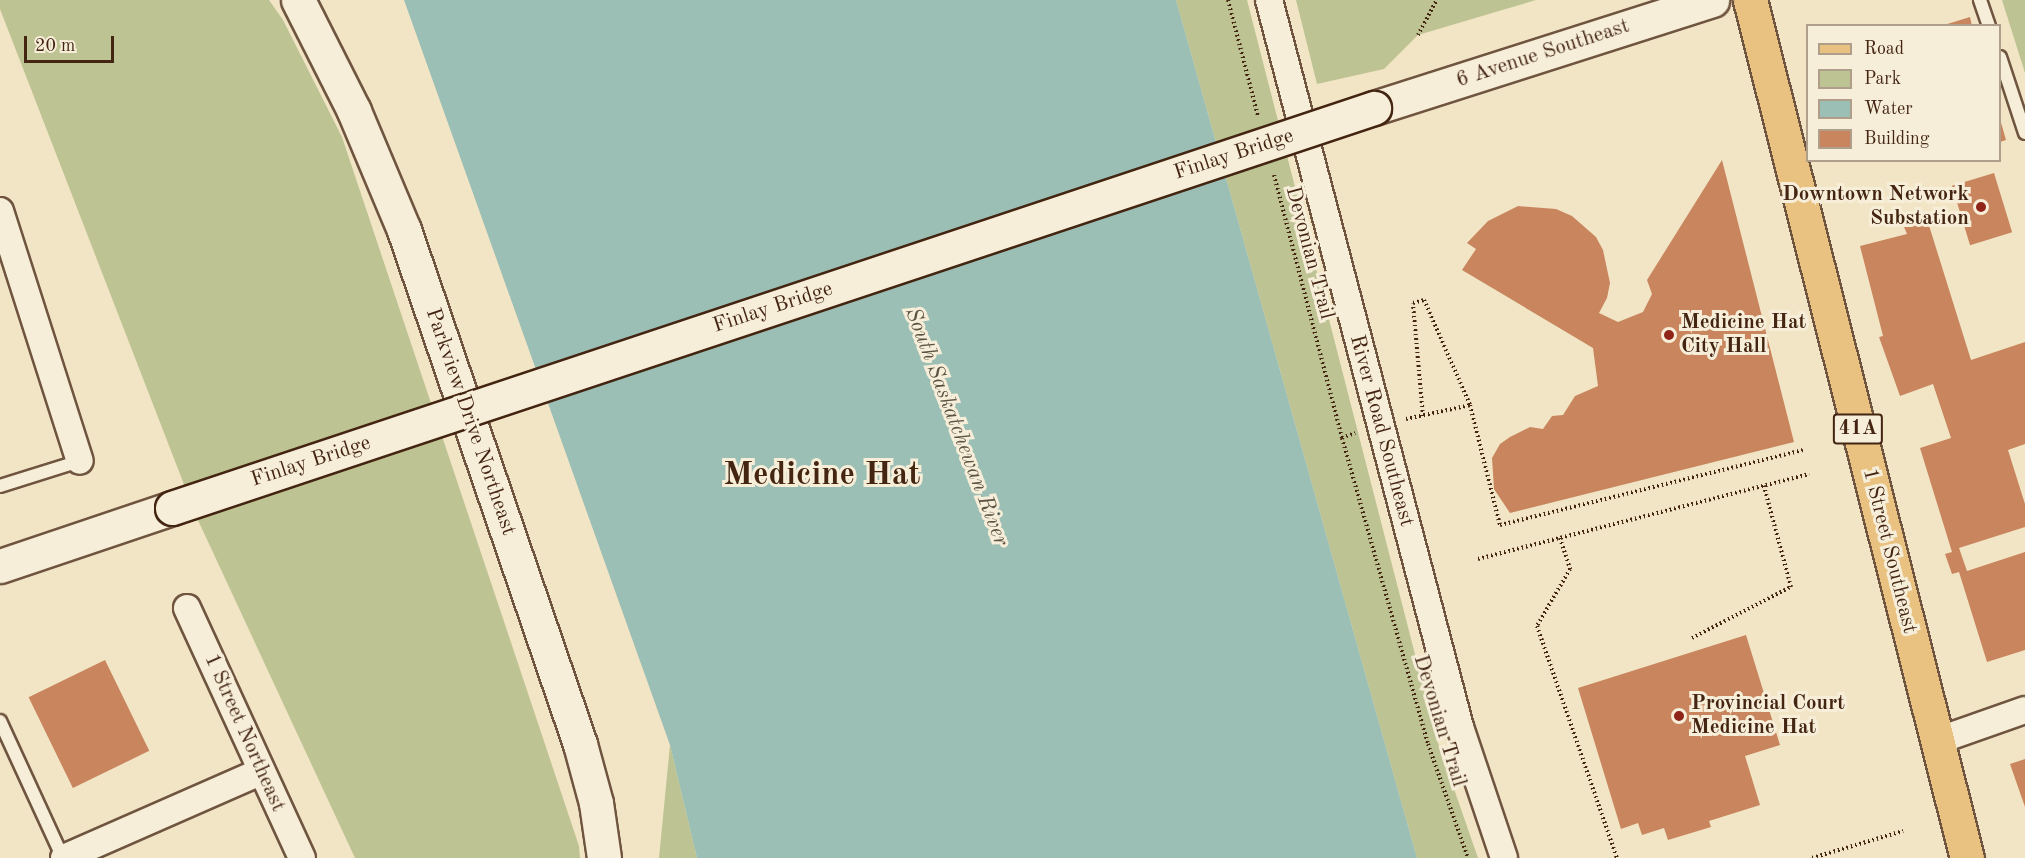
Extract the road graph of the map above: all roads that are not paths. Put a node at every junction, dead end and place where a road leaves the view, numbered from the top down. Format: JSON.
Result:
{"nodes":[{"id":1,"x":298,"y":0,"type":"edge"},
{"id":2,"x":1269,"y":0,"type":"edge"},
{"id":3,"x":1712,"y":0,"type":"edge"},
{"id":4,"x":1750,"y":0,"type":"edge"},
{"id":5,"x":1980,"y":0,"type":"edge"},
{"id":6,"x":1988,"y":24,"type":"edge"},
{"id":7,"x":2001,"y":60,"type":"edge"},
{"id":8,"x":1374,"y":108,"type":"joint"},
{"id":9,"x":2025,"y":133,"type":"edge"},
{"id":10,"x":0,"y":211,"type":"edge"},
{"id":11,"x":80,"y":461,"type":"joint"},
{"id":12,"x":0,"y":486,"type":"edge"},
{"id":13,"x":0,"y":567,"type":"edge"},
{"id":14,"x":188,"y":608,"type":"dead end"},
{"id":15,"x":2025,"y":710,"type":"edge"},
{"id":16,"x":0,"y":721,"type":"edge"},
{"id":17,"x":1937,"y":741,"type":"junction"},
{"id":18,"x":260,"y":772,"type":"junction"},
{"id":19,"x":64,"y":858,"type":"edge"},
{"id":20,"x":302,"y":858,"type":"edge"},
{"id":21,"x":604,"y":858,"type":"edge"},
{"id":22,"x":1504,"y":858,"type":"edge"},
{"id":23,"x":1967,"y":858,"type":"edge"}],
"edges":[{"from":1,"to":21,"type":"street","name":"Parkview Drive Northeast"},
{"from":2,"to":22,"type":"street","name":"River Road Southeast"},
{"from":3,"to":8,"type":"street","name":"6 Avenue Southeast"},
{"from":4,"to":17,"type":"main road","name":"1 Street Southeast","number":"41A"},
{"from":5,"to":6,"type":"lane"},
{"from":7,"to":9,"type":"lane"},
{"from":8,"to":13,"type":"street","name":"Finlay Bridge","bridge":true},
{"from":10,"to":11,"type":"street"},
{"from":11,"to":12,"type":"lane"},
{"from":14,"to":18,"type":"street","name":"1 Street Northeast"},
{"from":15,"to":17,"type":"street"},
{"from":16,"to":19,"type":"lane"},
{"from":17,"to":23,"type":"main road","name":"1 Street Southeast","number":"41A"},
{"from":18,"to":19,"type":"street"},
{"from":18,"to":20,"type":"street","name":"1 Street Northeast"}]}
